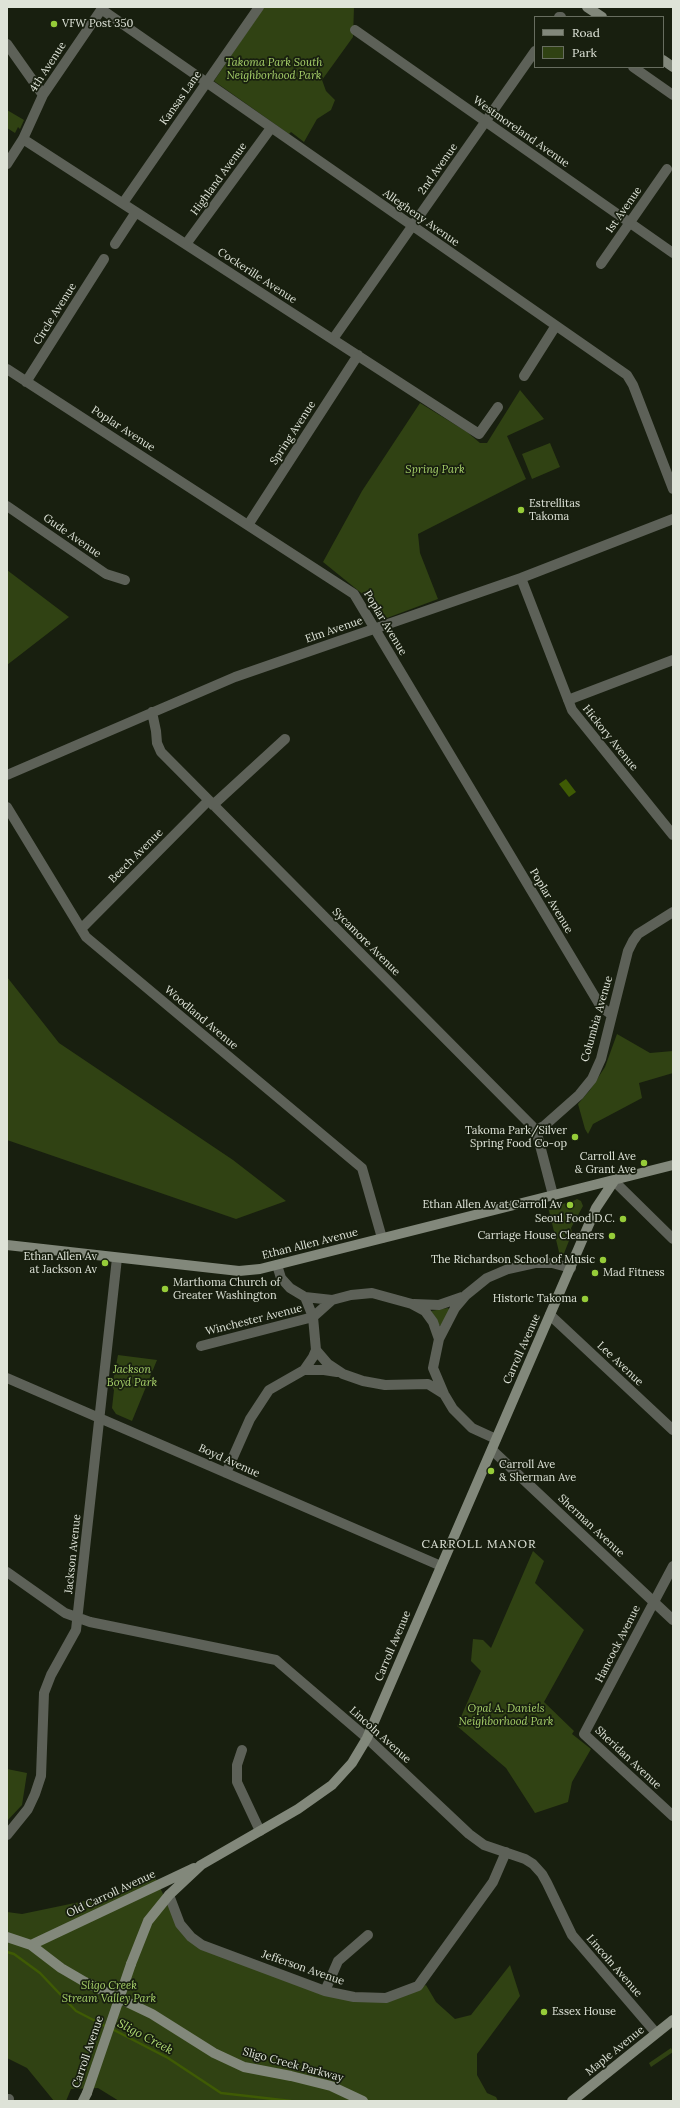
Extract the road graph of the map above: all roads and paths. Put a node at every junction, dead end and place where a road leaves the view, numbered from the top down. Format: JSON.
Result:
{"nodes":[{"id":1,"x":259,"y":7,"type":"edge"},
{"id":2,"x":587,"y":7,"type":"edge"},
{"id":3,"x":102,"y":8,"type":"edge"},
{"id":4,"x":600,"y":16,"type":"edge"},
{"id":5,"x":355,"y":30,"type":"dead end"},
{"id":6,"x":7,"y":44,"type":"edge"},
{"id":7,"x":534,"y":52,"type":"edge"},
{"id":8,"x":664,"y":61,"type":"edge"},
{"id":9,"x":673,"y":67,"type":"edge"},
{"id":10,"x":634,"y":68,"type":"edge"},
{"id":11,"x":206,"y":83,"type":"junction"},
{"id":12,"x":43,"y":95,"type":"junction"},
{"id":13,"x":673,"y":95,"type":"edge"},
{"id":14,"x":486,"y":122,"type":"junction"},
{"id":15,"x":271,"y":128,"type":"junction"},
{"id":16,"x":23,"y":139,"type":"junction"},
{"id":17,"x":7,"y":164,"type":"edge"},
{"id":18,"x":667,"y":169,"type":"dead end"},
{"id":19,"x":123,"y":203,"type":"junction"},
{"id":20,"x":136,"y":212,"type":"junction"},
{"id":21,"x":630,"y":223,"type":"junction"},
{"id":22,"x":412,"y":226,"type":"junction"},
{"id":23,"x":115,"y":244,"type":"dead end"},
{"id":24,"x":186,"y":244,"type":"junction"},
{"id":25,"x":673,"y":253,"type":"edge"},
{"id":26,"x":104,"y":259,"type":"dead end"},
{"id":27,"x":601,"y":264,"type":"dead end"},
{"id":28,"x":555,"y":327,"type":"junction"},
{"id":29,"x":333,"y":339,"type":"junction"},
{"id":30,"x":358,"y":355,"type":"junction"},
{"id":31,"x":7,"y":369,"type":"edge"},
{"id":32,"x":524,"y":376,"type":"dead end"},
{"id":33,"x":26,"y":382,"type":"junction"},
{"id":34,"x":498,"y":407,"type":"dead end"},
{"id":35,"x":673,"y":489,"type":"edge"},
{"id":36,"x":7,"y":506,"type":"edge"},
{"id":37,"x":673,"y":519,"type":"edge"},
{"id":38,"x":248,"y":524,"type":"junction"},
{"id":39,"x":521,"y":578,"type":"junction"},
{"id":40,"x":125,"y":580,"type":"dead end"},
{"id":41,"x":375,"y":628,"type":"junction"},
{"id":42,"x":673,"y":660,"type":"edge"},
{"id":43,"x":568,"y":700,"type":"junction"},
{"id":44,"x":152,"y":712,"type":"junction"},
{"id":45,"x":285,"y":740,"type":"dead end"},
{"id":46,"x":7,"y":775,"type":"edge"},
{"id":47,"x":211,"y":803,"type":"junction"},
{"id":48,"x":7,"y":807,"type":"edge"},
{"id":49,"x":673,"y":835,"type":"edge"},
{"id":50,"x":673,"y":912,"type":"edge"},
{"id":51,"x":81,"y":929,"type":"junction"},
{"id":52,"x":612,"y":1015,"type":"junction"},
{"id":53,"x":536,"y":1130,"type":"junction"},
{"id":54,"x":673,"y":1165,"type":"edge"},
{"id":55,"x":614,"y":1181,"type":"junction"},
{"id":56,"x":553,"y":1195,"type":"junction"},
{"id":57,"x":382,"y":1238,"type":"junction"},
{"id":58,"x":673,"y":1239,"type":"edge"},
{"id":59,"x":7,"y":1245,"type":"edge"},
{"id":60,"x":117,"y":1258,"type":"junction"},
{"id":61,"x":277,"y":1265,"type":"junction"},
{"id":62,"x":571,"y":1268,"type":"junction"},
{"id":63,"x":466,"y":1295,"type":"junction"},
{"id":64,"x":306,"y":1297,"type":"junction"},
{"id":65,"x":332,"y":1300,"type":"junction"},
{"id":66,"x":412,"y":1304,"type":"junction"},
{"id":67,"x":550,"y":1315,"type":"junction"},
{"id":68,"x":313,"y":1320,"type":"junction"},
{"id":69,"x":439,"y":1339,"type":"junction"},
{"id":70,"x":201,"y":1346,"type":"dead end"},
{"id":71,"x":316,"y":1350,"type":"junction"},
{"id":72,"x":433,"y":1368,"type":"junction"},
{"id":73,"x":304,"y":1370,"type":"junction"},
{"id":74,"x":343,"y":1374,"type":"junction"},
{"id":75,"x":7,"y":1378,"type":"edge"},
{"id":76,"x":408,"y":1383,"type":"junction"},
{"id":77,"x":444,"y":1394,"type":"junction"},
{"id":78,"x":100,"y":1418,"type":"junction"},
{"id":79,"x":673,"y":1430,"type":"edge"},
{"id":80,"x":496,"y":1438,"type":"junction"},
{"id":81,"x":492,"y":1450,"type":"junction"},
{"id":82,"x":226,"y":1473,"type":"junction"},
{"id":83,"x":441,"y":1566,"type":"junction"},
{"id":84,"x":673,"y":1566,"type":"edge"},
{"id":85,"x":7,"y":1572,"type":"edge"},
{"id":86,"x":653,"y":1602,"type":"junction"},
{"id":87,"x":78,"y":1617,"type":"junction"},
{"id":88,"x":673,"y":1620,"type":"edge"},
{"id":89,"x":584,"y":1734,"type":"joint"},
{"id":90,"x":367,"y":1738,"type":"junction"},
{"id":91,"x":242,"y":1750,"type":"dead end"},
{"id":92,"x":673,"y":1816,"type":"edge"},
{"id":93,"x":260,"y":1831,"type":"junction"},
{"id":94,"x":7,"y":1835,"type":"edge"},
{"id":95,"x":506,"y":1852,"type":"junction"},
{"id":96,"x":201,"y":1865,"type":"junction"},
{"id":97,"x":169,"y":1895,"type":"junction"},
{"id":98,"x":368,"y":1935,"type":"dead end"},
{"id":99,"x":7,"y":1937,"type":"edge"},
{"id":100,"x":31,"y":1945,"type":"junction"},
{"id":101,"x":325,"y":1991,"type":"junction"},
{"id":102,"x":673,"y":2020,"type":"edge"},
{"id":103,"x":656,"y":2034,"type":"junction"},
{"id":104,"x":85,"y":2097,"type":"edge"},
{"id":105,"x":363,"y":2101,"type":"edge"},
{"id":106,"x":572,"y":2101,"type":"edge"}],
"edges":[{"from":1,"to":11,"type":"street","name":"Kansas Lane"},
{"from":2,"to":4,"type":"main road"},
{"from":3,"to":11,"type":"street","name":"Allegheny Avenue"},
{"from":3,"to":12,"type":"street","name":"4th Avenue"},
{"from":5,"to":14,"type":"street","name":"Westmoreland Avenue"},
{"from":6,"to":12,"type":"street"},
{"from":7,"to":14,"type":"street","name":"2nd Avenue"},
{"from":8,"to":9,"type":"main road"},
{"from":10,"to":13,"type":"street"},
{"from":11,"to":15,"type":"street","name":"Allegheny Avenue"},
{"from":11,"to":19,"type":"street","name":"Kansas Lane"},
{"from":12,"to":16,"type":"street","name":"4th Avenue"},
{"from":14,"to":21,"type":"street","name":"Westmoreland Avenue"},
{"from":14,"to":22,"type":"street","name":"2nd Avenue"},
{"from":15,"to":22,"type":"street","name":"Allegheny Avenue"},
{"from":15,"to":24,"type":"street","name":"Highland Avenue"},
{"from":16,"to":17,"type":"street","name":"4th Avenue"},
{"from":16,"to":19,"type":"street","name":"Cockerille Avenue"},
{"from":18,"to":21,"type":"street","name":"1st Avenue"},
{"from":19,"to":20,"type":"street","name":"Cockerille Avenue"},
{"from":20,"to":23,"type":"street"},
{"from":20,"to":24,"type":"street","name":"Cockerille Avenue"},
{"from":21,"to":25,"type":"street","name":"Westmoreland Avenue"},
{"from":21,"to":27,"type":"street","name":"1st Avenue"},
{"from":22,"to":28,"type":"street","name":"Allegheny Avenue"},
{"from":22,"to":29,"type":"street","name":"2nd Avenue"},
{"from":24,"to":29,"type":"street","name":"Cockerille Avenue"},
{"from":26,"to":33,"type":"street","name":"Circle Avenue"},
{"from":28,"to":32,"type":"street"},
{"from":28,"to":35,"type":"street","name":"Allegheny Avenue"},
{"from":29,"to":30,"type":"street","name":"Cockerille Avenue"},
{"from":30,"to":34,"type":"street","name":"Cockerille Avenue"},
{"from":30,"to":38,"type":"street","name":"Spring Avenue"},
{"from":31,"to":33,"type":"street","name":"Poplar Avenue"},
{"from":33,"to":38,"type":"street","name":"Poplar Avenue"},
{"from":36,"to":40,"type":"street","name":"Gude Avenue"},
{"from":37,"to":39,"type":"street","name":"Elm Avenue"},
{"from":38,"to":41,"type":"street","name":"Poplar Avenue"},
{"from":39,"to":41,"type":"street","name":"Elm Avenue"},
{"from":39,"to":43,"type":"street","name":"Hickory Avenue"},
{"from":41,"to":44,"type":"street","name":"Elm Avenue"},
{"from":41,"to":52,"type":"street","name":"Poplar Avenue"},
{"from":42,"to":43,"type":"street"},
{"from":43,"to":49,"type":"street","name":"Hickory Avenue"},
{"from":44,"to":46,"type":"street","name":"Elm Avenue"},
{"from":44,"to":47,"type":"street","name":"Sycamore Avenue"},
{"from":45,"to":47,"type":"street","name":"Beech Avenue"},
{"from":47,"to":51,"type":"street","name":"Beech Avenue"},
{"from":47,"to":53,"type":"street","name":"Sycamore Avenue"},
{"from":48,"to":51,"type":"street","name":"Woodland Avenue"},
{"from":50,"to":52,"type":"street","name":"Columbia Avenue"},
{"from":51,"to":57,"type":"street","name":"Woodland Avenue"},
{"from":52,"to":53,"type":"street","name":"Columbia Avenue"},
{"from":53,"to":56,"type":"street"},
{"from":54,"to":55,"type":"main road"},
{"from":55,"to":56,"type":"main road","name":"Ethan Allen Avenue"},
{"from":55,"to":58,"type":"street"},
{"from":55,"to":62,"type":"main road","name":"Carroll Avenue"},
{"from":56,"to":57,"type":"main road","name":"Ethan Allen Avenue"},
{"from":57,"to":61,"type":"main road","name":"Ethan Allen Avenue"},
{"from":59,"to":60,"type":"main road","name":"Ethan Allen Avenue"},
{"from":60,"to":61,"type":"main road","name":"Ethan Allen Avenue"},
{"from":60,"to":78,"type":"street","name":"Jackson Avenue"},
{"from":61,"to":64,"type":"street"},
{"from":62,"to":63,"type":"street"},
{"from":62,"to":67,"type":"main road","name":"Carroll Avenue"},
{"from":63,"to":66,"type":"street"},
{"from":63,"to":69,"type":"street"},
{"from":64,"to":65,"type":"street"},
{"from":64,"to":68,"type":"street"},
{"from":65,"to":66,"type":"street"},
{"from":65,"to":68,"type":"street"},
{"from":66,"to":69,"type":"street"},
{"from":67,"to":79,"type":"street","name":"Lee Avenue"},
{"from":67,"to":80,"type":"main road","name":"Carroll Avenue"},
{"from":68,"to":70,"type":"street","name":"Winchester Avenue"},
{"from":68,"to":71,"type":"street"},
{"from":69,"to":72,"type":"street"},
{"from":71,"to":73,"type":"street"},
{"from":71,"to":74,"type":"street"},
{"from":72,"to":76,"type":"street"},
{"from":72,"to":77,"type":"street"},
{"from":73,"to":74,"type":"street"},
{"from":73,"to":82,"type":"street"},
{"from":74,"to":76,"type":"street"},
{"from":75,"to":78,"type":"street","name":"Boyd Avenue"},
{"from":76,"to":77,"type":"street"},
{"from":77,"to":80,"type":"street"},
{"from":78,"to":82,"type":"street","name":"Boyd Avenue"},
{"from":78,"to":87,"type":"street","name":"Jackson Avenue"},
{"from":80,"to":81,"type":"main road","name":"Carroll Avenue"},
{"from":81,"to":83,"type":"main road","name":"Carroll Avenue"},
{"from":81,"to":86,"type":"street","name":"Sherman Avenue"},
{"from":82,"to":83,"type":"street","name":"Boyd Avenue"},
{"from":83,"to":90,"type":"main road","name":"Carroll Avenue"},
{"from":84,"to":86,"type":"street","name":"Hancock Avenue"},
{"from":85,"to":87,"type":"street","name":"Lincoln Avenue"},
{"from":86,"to":88,"type":"street","name":"Sherman Avenue"},
{"from":86,"to":89,"type":"street","name":"Hancock Avenue"},
{"from":87,"to":90,"type":"street","name":"Lincoln Avenue"},
{"from":87,"to":94,"type":"street","name":"Jackson Avenue"},
{"from":89,"to":92,"type":"street","name":"Sheridan Avenue"},
{"from":90,"to":93,"type":"main road","name":"Carroll Avenue"},
{"from":90,"to":95,"type":"street","name":"Lincoln Avenue"},
{"from":91,"to":93,"type":"street"},
{"from":93,"to":96,"type":"main road","name":"Carroll Avenue"},
{"from":95,"to":101,"type":"street","name":"Jefferson Avenue"},
{"from":95,"to":103,"type":"street","name":"Lincoln Avenue"},
{"from":96,"to":97,"type":"main road","name":"Carroll Avenue"},
{"from":96,"to":100,"type":"main road","name":"Old Carroll Avenue"},
{"from":97,"to":101,"type":"street","name":"Jefferson Avenue"},
{"from":97,"to":104,"type":"main road","name":"Carroll Avenue","bridge":true},
{"from":98,"to":101,"type":"street"},
{"from":99,"to":100,"type":"main road","name":"Sligo Creek Parkway"},
{"from":100,"to":105,"type":"main road","name":"Sligo Creek Parkway"},
{"from":102,"to":103,"type":"main road","name":"Maple Avenue"},
{"from":103,"to":106,"type":"main road","name":"Maple Avenue"}]}
